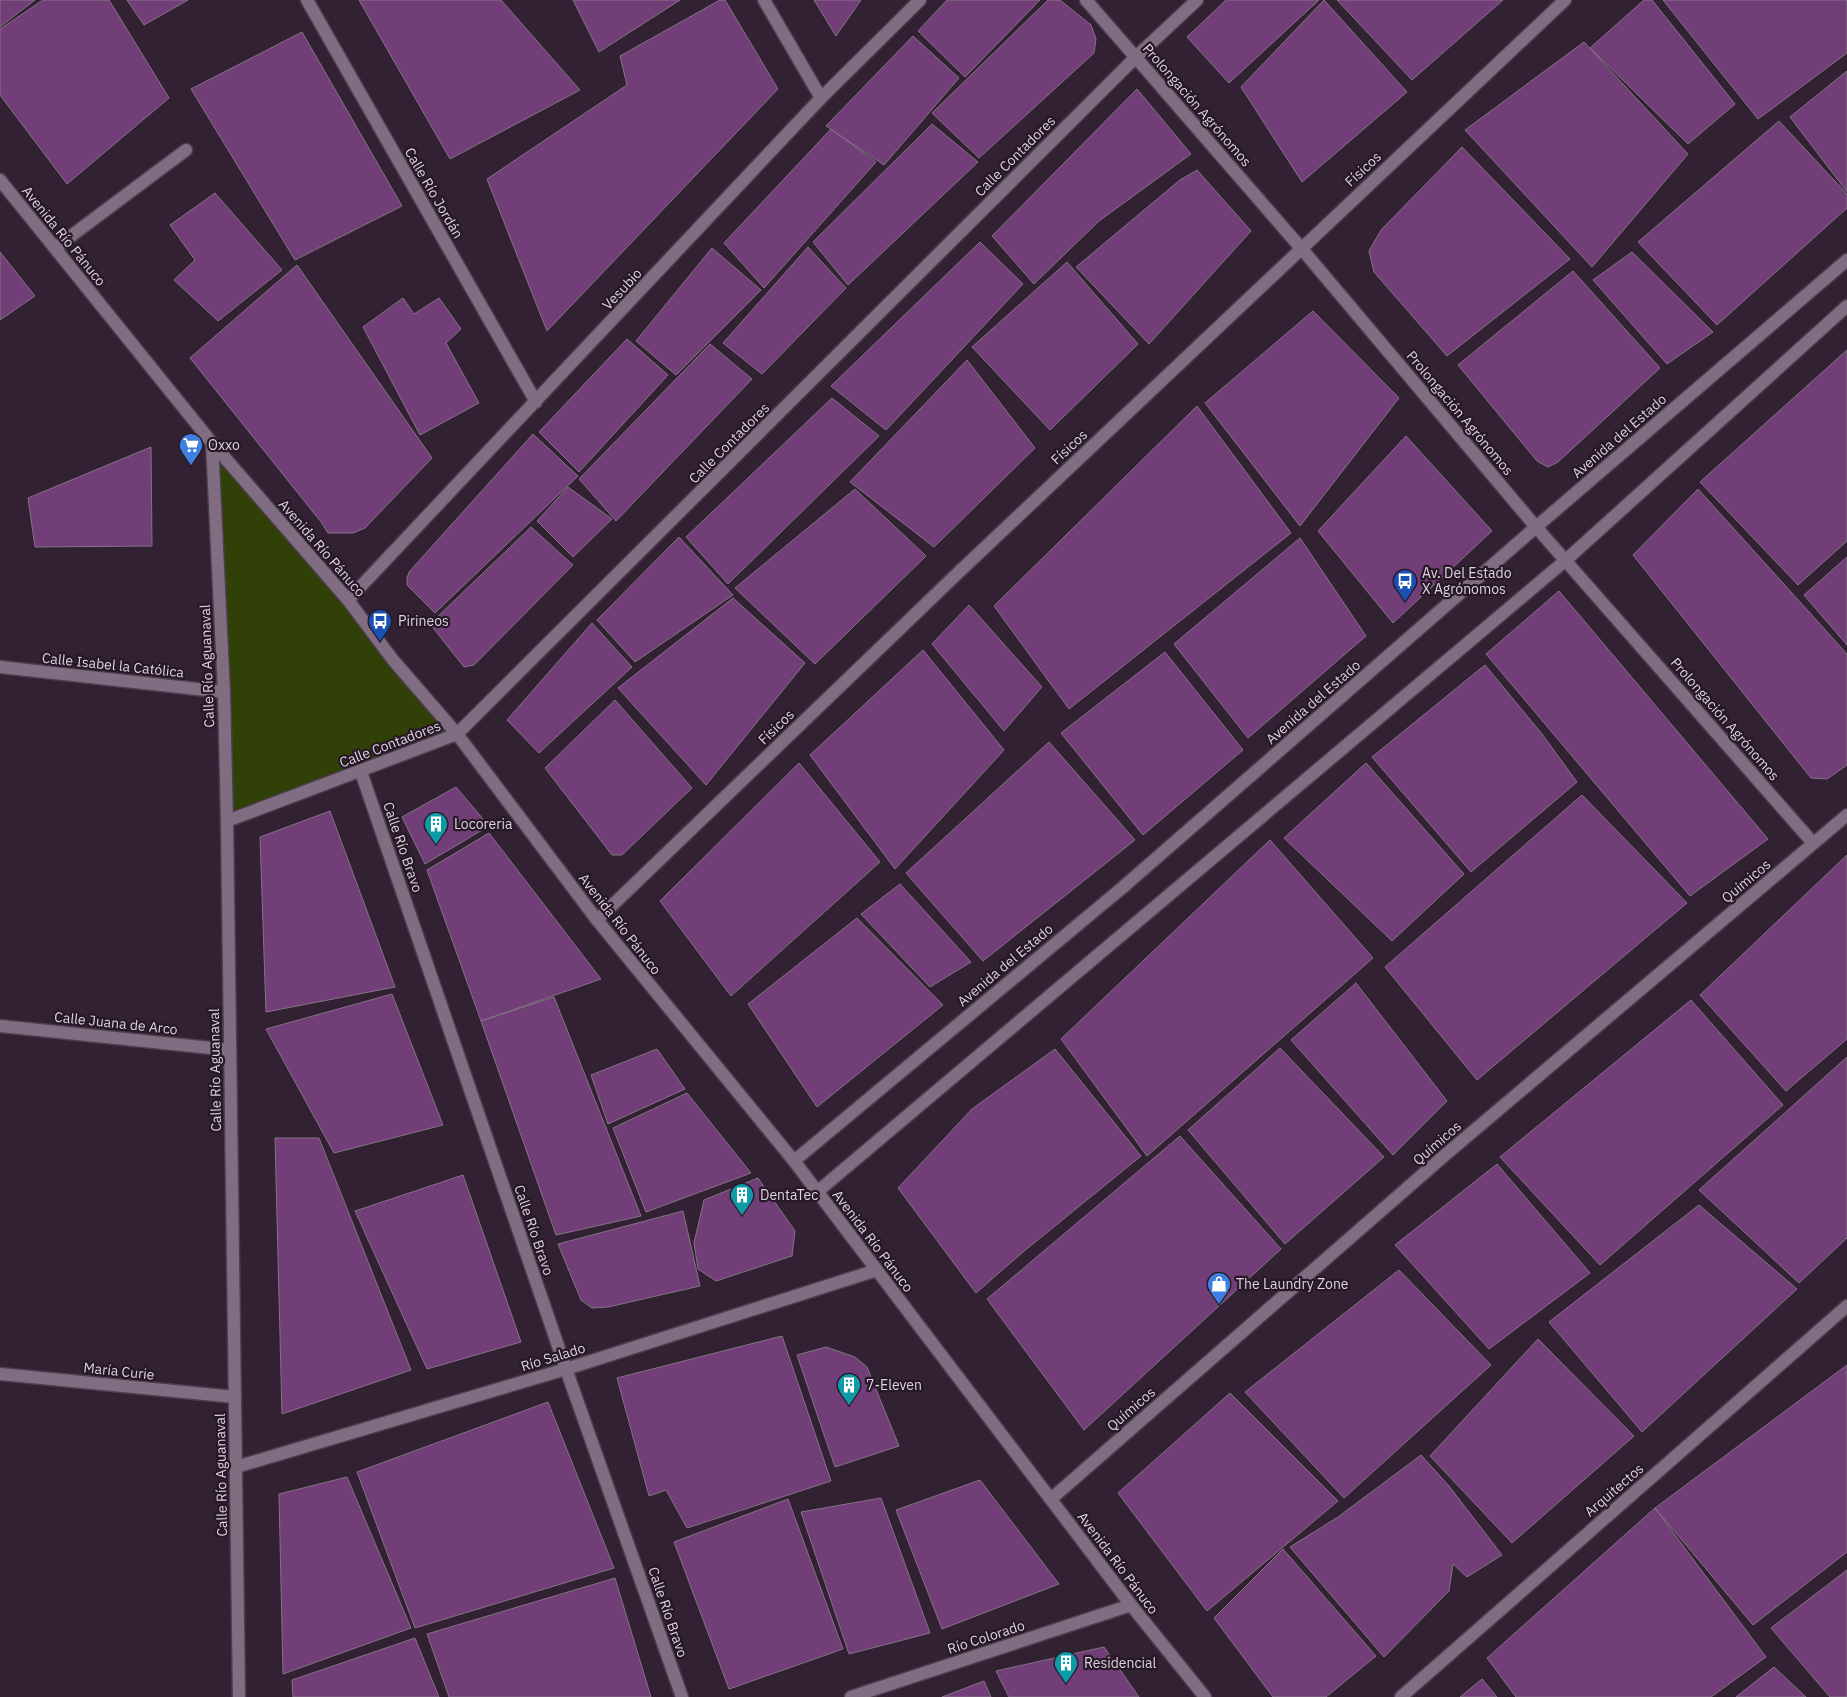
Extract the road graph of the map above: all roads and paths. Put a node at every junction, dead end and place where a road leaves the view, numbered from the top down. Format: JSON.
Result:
{"nodes":[{"id":1,"x":307,"y":0,"type":"edge"},
{"id":2,"x":764,"y":0,"type":"edge"},
{"id":3,"x":920,"y":0,"type":"edge"},
{"id":4,"x":1086,"y":0,"type":"edge"},
{"id":5,"x":1197,"y":0,"type":"edge"},
{"id":6,"x":1566,"y":0,"type":"edge"},
{"id":7,"x":1136,"y":57,"type":"junction"},
{"id":8,"x":821,"y":98,"type":"junction"},
{"id":9,"x":186,"y":150,"type":"dead end"},
{"id":10,"x":0,"y":180,"type":"edge"},
{"id":11,"x":55,"y":248,"type":"junction"},
{"id":12,"x":1301,"y":248,"type":"junction"},
{"id":13,"x":1847,"y":260,"type":"edge"},
{"id":14,"x":1847,"y":306,"type":"edge"},
{"id":15,"x":536,"y":402,"type":"junction"},
{"id":16,"x":212,"y":443,"type":"junction"},
{"id":17,"x":1536,"y":527,"type":"junction"},
{"id":18,"x":1566,"y":560,"type":"junction"},
{"id":19,"x":348,"y":600,"type":"junction"},
{"id":20,"x":0,"y":667,"type":"edge"},
{"id":21,"x":224,"y":692,"type":"junction"},
{"id":22,"x":457,"y":734,"type":"junction"},
{"id":23,"x":361,"y":772,"type":"junction"},
{"id":24,"x":1847,"y":815,"type":"edge"},
{"id":25,"x":227,"y":821,"type":"junction"},
{"id":26,"x":1813,"y":843,"type":"junction"},
{"id":27,"x":597,"y":920,"type":"junction"},
{"id":28,"x":0,"y":1026,"type":"edge"},
{"id":29,"x":230,"y":1050,"type":"junction"},
{"id":30,"x":794,"y":1161,"type":"junction"},
{"id":31,"x":817,"y":1192,"type":"junction"},
{"id":32,"x":877,"y":1270,"type":"junction"},
{"id":33,"x":1847,"y":1306,"type":"edge"},
{"id":34,"x":566,"y":1369,"type":"junction"},
{"id":35,"x":0,"y":1374,"type":"edge"},
{"id":36,"x":235,"y":1397,"type":"junction"},
{"id":37,"x":236,"y":1467,"type":"junction"},
{"id":38,"x":1051,"y":1499,"type":"junction"},
{"id":39,"x":1131,"y":1606,"type":"junction"},
{"id":40,"x":239,"y":1697,"type":"edge"},
{"id":41,"x":682,"y":1697,"type":"edge"},
{"id":42,"x":851,"y":1697,"type":"edge"},
{"id":43,"x":1205,"y":1697,"type":"edge"},
{"id":44,"x":1401,"y":1697,"type":"edge"}],
"edges":[{"from":1,"to":15,"type":"street","name":"Calle Río Jordán"},
{"from":2,"to":8,"type":"street"},
{"from":3,"to":8,"type":"street","name":"Vesubio"},
{"from":4,"to":7,"type":"street","name":"Prolongación Agrónomos"},
{"from":5,"to":7,"type":"street","name":"Calle Contadores"},
{"from":6,"to":12,"type":"street","name":"Físicos"},
{"from":7,"to":12,"type":"street","name":"Prolongación Agrónomos"},
{"from":7,"to":22,"type":"street","name":"Calle Contadores"},
{"from":8,"to":15,"type":"street","name":"Vesubio"},
{"from":9,"to":11,"type":"street"},
{"from":10,"to":11,"type":"street","name":"Avenida Río Pánuco"},
{"from":11,"to":16,"type":"street","name":"Avenida Río Pánuco"},
{"from":12,"to":17,"type":"street","name":"Prolongación Agrónomos"},
{"from":12,"to":27,"type":"street","name":"Físicos"},
{"from":13,"to":17,"type":"street","name":"Avenida del Estado"},
{"from":14,"to":18,"type":"street"},
{"from":15,"to":19,"type":"street","name":"Vesubio"},
{"from":16,"to":19,"type":"street","name":"Avenida Río Pánuco"},
{"from":16,"to":21,"type":"street","name":"Calle Río Aguanaval"},
{"from":17,"to":18,"type":"street","name":"Prolongación Agrónomos"},
{"from":17,"to":30,"type":"street","name":"Avenida del Estado"},
{"from":18,"to":26,"type":"street","name":"Prolongación Agrónomos"},
{"from":18,"to":31,"type":"street"},
{"from":19,"to":22,"type":"street","name":"Avenida Río Pánuco"},
{"from":20,"to":21,"type":"street","name":"Calle Isabel la Católica"},
{"from":21,"to":25,"type":"street","name":"Calle Río Aguanaval"},
{"from":22,"to":23,"type":"street","name":"Calle Contadores"},
{"from":22,"to":27,"type":"street","name":"Avenida Río Pánuco"},
{"from":23,"to":25,"type":"street","name":"Calle Contadores"},
{"from":23,"to":34,"type":"street","name":"Calle Río Bravo"},
{"from":24,"to":26,"type":"street","name":"Químicos"},
{"from":25,"to":29,"type":"street","name":"Calle Río Aguanaval"},
{"from":26,"to":38,"type":"street","name":"Químicos"},
{"from":27,"to":30,"type":"street","name":"Avenida Río Pánuco"},
{"from":28,"to":29,"type":"street","name":"Calle Juana de Arco"},
{"from":29,"to":36,"type":"street","name":"Calle Río Aguanaval"},
{"from":30,"to":31,"type":"street","name":"Avenida Río Pánuco"},
{"from":31,"to":32,"type":"street","name":"Avenida Río Pánuco"},
{"from":32,"to":34,"type":"street","name":"Río Salado"},
{"from":32,"to":38,"type":"street","name":"Avenida Río Pánuco"},
{"from":33,"to":44,"type":"street","name":"Arquitectos"},
{"from":34,"to":37,"type":"street","name":"Río Salado"},
{"from":34,"to":41,"type":"street","name":"Calle Río Bravo"},
{"from":35,"to":36,"type":"street","name":"María Curie"},
{"from":36,"to":37,"type":"street","name":"Calle Río Aguanaval"},
{"from":37,"to":40,"type":"street","name":"Calle Río Aguanaval"},
{"from":38,"to":39,"type":"street","name":"Avenida Río Pánuco"},
{"from":39,"to":42,"type":"street","name":"Río Colorado"},
{"from":39,"to":43,"type":"street","name":"Avenida Río Pánuco"}]}
